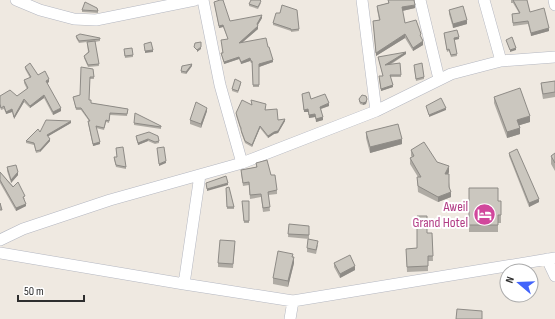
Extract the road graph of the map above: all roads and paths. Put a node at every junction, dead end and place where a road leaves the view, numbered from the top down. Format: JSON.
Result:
{"nodes":[{"id":1,"x":16,"y":0,"type":"edge"},
{"id":2,"x":195,"y":0,"type":"edge"},
{"id":3,"x":203,"y":0,"type":"edge"},
{"id":4,"x":362,"y":0,"type":"edge"},
{"id":5,"x":420,"y":0,"type":"edge"},
{"id":6,"x":484,"y":0,"type":"edge"},
{"id":7,"x":554,"y":0,"type":"edge"},
{"id":8,"x":555,"y":5,"type":"edge"},
{"id":9,"x":555,"y":57,"type":"edge"},
{"id":10,"x":501,"y":61,"type":"junction"},
{"id":11,"x":439,"y":79,"type":"junction"},
{"id":12,"x":376,"y":111,"type":"junction"},
{"id":13,"x":242,"y":163,"type":"junction"},
{"id":14,"x":200,"y":175,"type":"junction"},
{"id":15,"x":0,"y":240,"type":"edge"},
{"id":16,"x":0,"y":253,"type":"edge"},
{"id":17,"x":551,"y":258,"type":"edge"},
{"id":18,"x":555,"y":276,"type":"edge"},
{"id":19,"x":184,"y":284,"type":"junction"},
{"id":20,"x":292,"y":301,"type":"junction"},
{"id":21,"x":290,"y":319,"type":"edge"}],
"edges":[{"from":1,"to":2,"type":"street"},
{"from":3,"to":13,"type":"street"},
{"from":4,"to":12,"type":"street"},
{"from":5,"to":11,"type":"street"},
{"from":6,"to":10,"type":"street"},
{"from":7,"to":8,"type":"street"},
{"from":9,"to":10,"type":"street"},
{"from":10,"to":11,"type":"street"},
{"from":11,"to":12,"type":"street"},
{"from":12,"to":13,"type":"street"},
{"from":13,"to":14,"type":"street"},
{"from":14,"to":15,"type":"street"},
{"from":14,"to":19,"type":"street"},
{"from":16,"to":19,"type":"street"},
{"from":17,"to":18,"type":"street"},
{"from":17,"to":20,"type":"street"},
{"from":19,"to":20,"type":"street"},
{"from":20,"to":21,"type":"street"}]}
